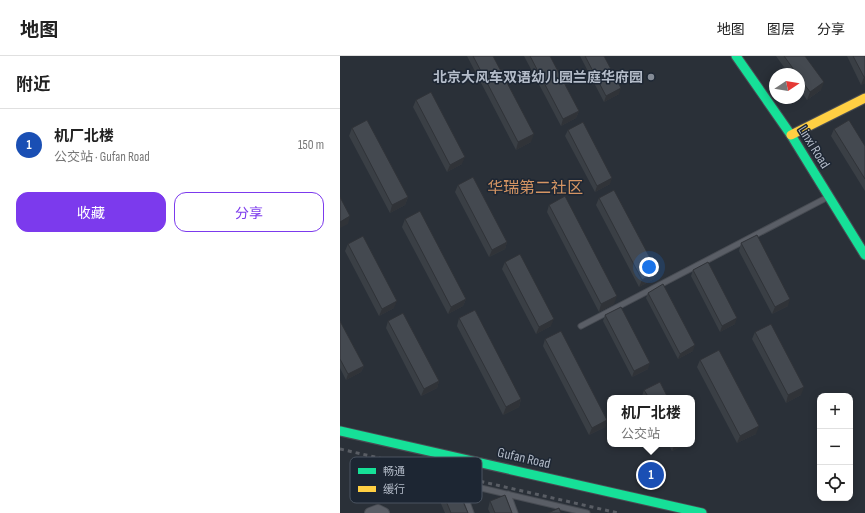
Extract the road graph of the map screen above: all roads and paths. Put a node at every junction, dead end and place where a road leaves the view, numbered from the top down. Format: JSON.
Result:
{"nodes":[{"id":1,"x":736,"y":56,"type":"edge"},
{"id":2,"x":865,"y":98,"type":"edge"},
{"id":3,"x":791,"y":135,"type":"junction"},
{"id":4,"x":829,"y":197,"type":"junction"},
{"id":5,"x":865,"y":255,"type":"edge"},
{"id":6,"x":581,"y":326,"type":"dead end"},
{"id":7,"x":340,"y":431,"type":"edge"},
{"id":8,"x":455,"y":457,"type":"edge"},
{"id":9,"x":482,"y":463,"type":"edge"},
{"id":10,"x":482,"y":488,"type":"edge"},
{"id":11,"x":508,"y":494,"type":"junction"},
{"id":12,"x":468,"y":503,"type":"edge"},
{"id":13,"x":563,"y":507,"type":"junction"},
{"id":14,"x":370,"y":513,"type":"edge"},
{"id":15,"x":384,"y":513,"type":"edge"},
{"id":16,"x":472,"y":513,"type":"edge"},
{"id":17,"x":515,"y":513,"type":"edge"},
{"id":18,"x":565,"y":513,"type":"edge"},
{"id":19,"x":587,"y":513,"type":"edge"},
{"id":20,"x":702,"y":513,"type":"edge"}],
"edges":[{"from":1,"to":3,"type":"main road","name":"Linxi Road"},
{"from":2,"to":3,"type":"main road"},
{"from":3,"to":4,"type":"main road","name":"Linxi Road"},
{"from":4,"to":5,"type":"main road","name":"Linxi Road"},
{"from":4,"to":6,"type":"lane"},
{"from":7,"to":8,"type":"main road","name":"Gufan Road"},
{"from":9,"to":20,"type":"main road","name":"Gufan Road"},
{"from":10,"to":11,"type":"lane"},
{"from":11,"to":13,"type":"lane"},
{"from":11,"to":17,"type":"lane"},
{"from":12,"to":16,"type":"lane"},
{"from":13,"to":18,"type":"lane"},
{"from":13,"to":19,"type":"lane"},
{"from":14,"to":15,"type":"street"}]}
